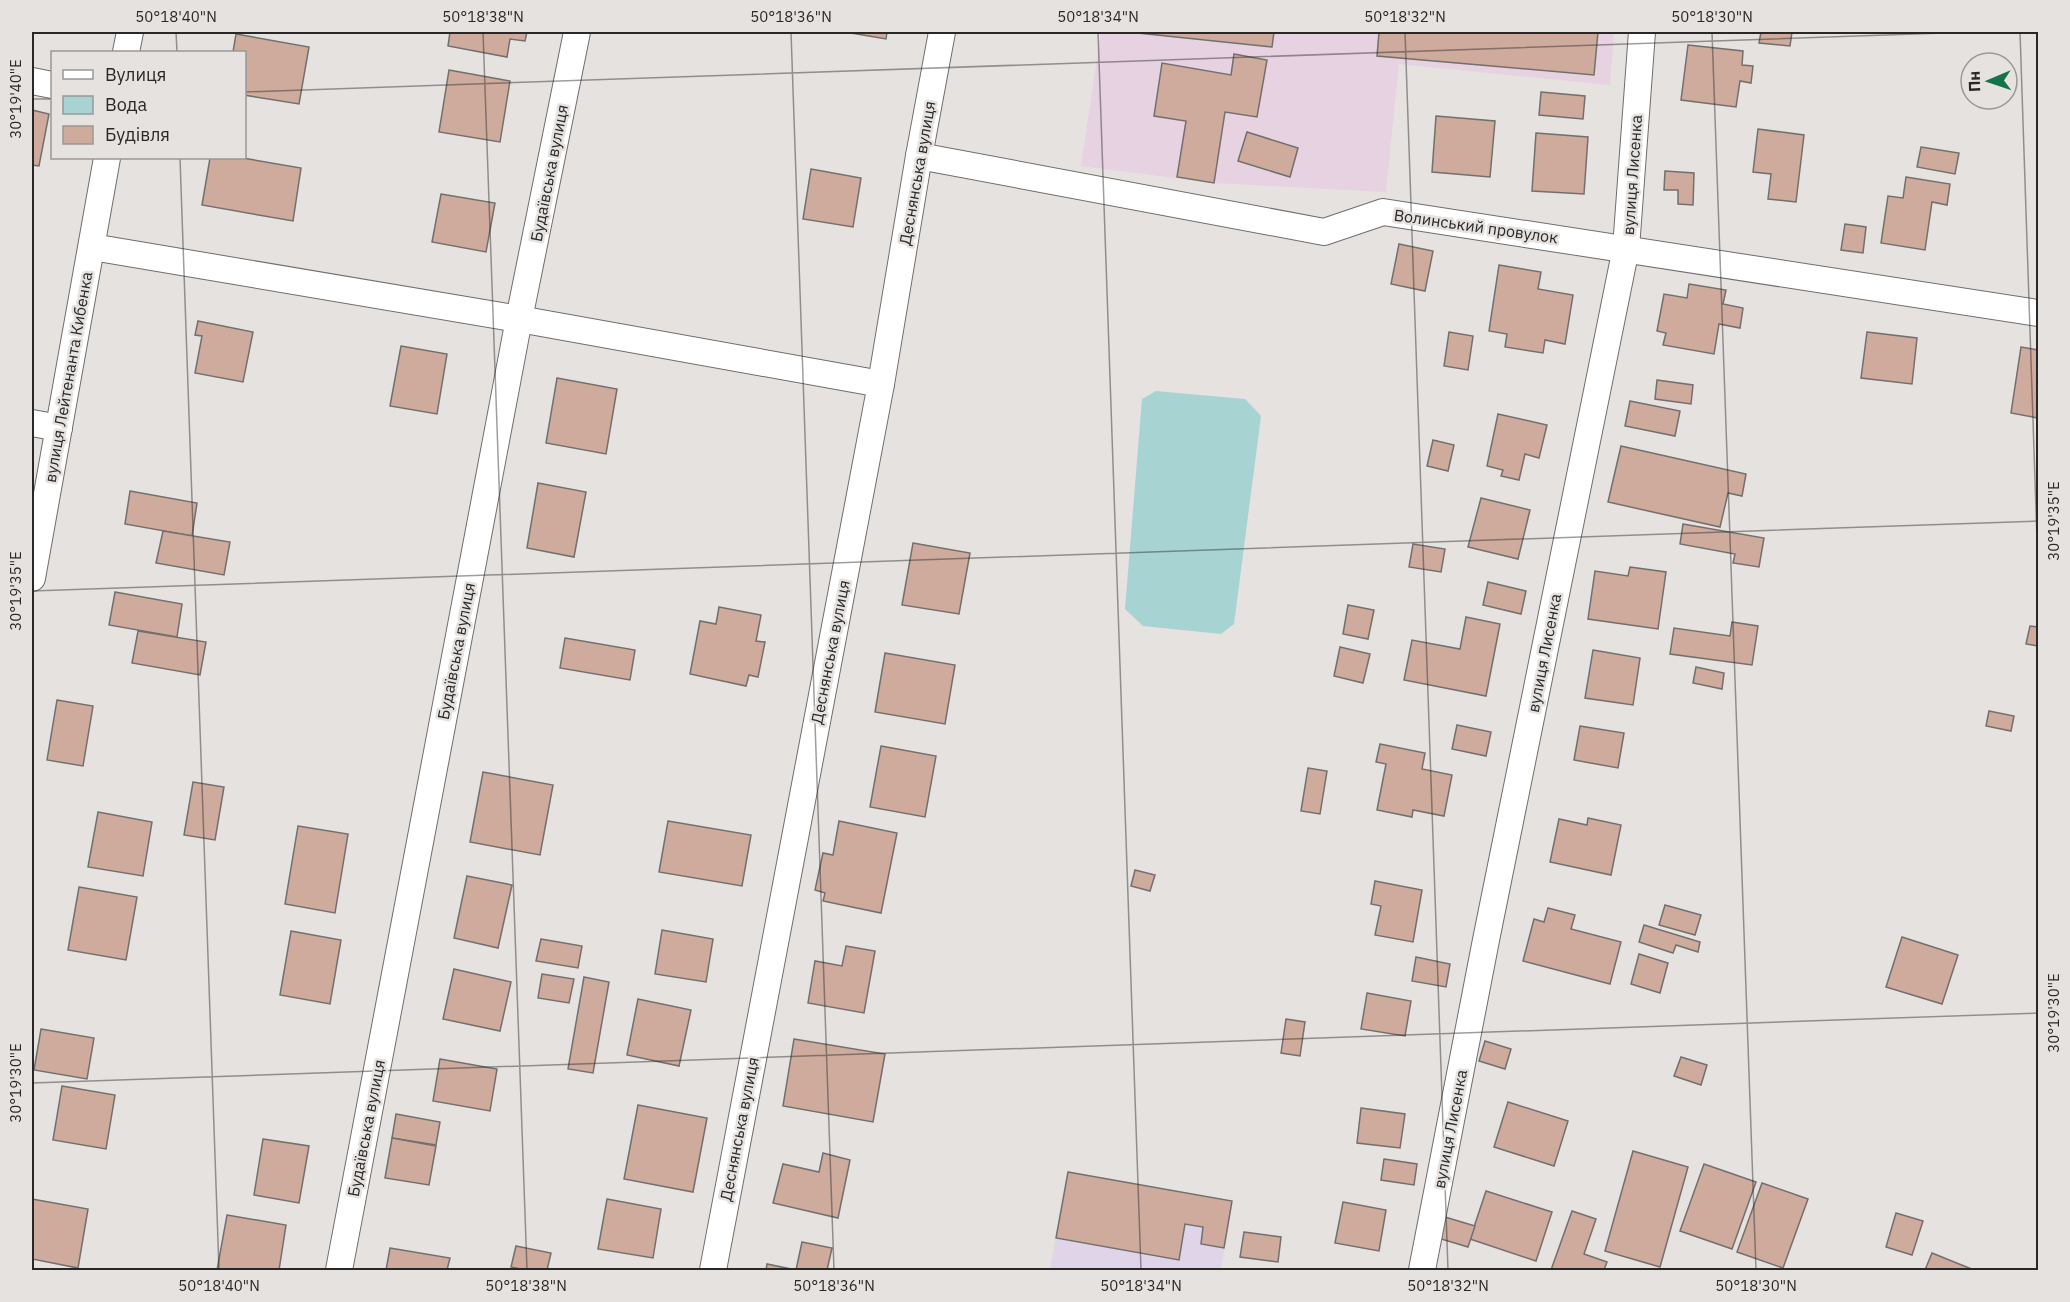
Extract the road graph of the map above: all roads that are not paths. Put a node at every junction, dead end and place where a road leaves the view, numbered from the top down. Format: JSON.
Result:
{"nodes":[{"id":1,"x":130,"y":32,"type":"edge"},
{"id":2,"x":577,"y":32,"type":"edge"},
{"id":3,"x":942,"y":32,"type":"edge"},
{"id":4,"x":1642,"y":32,"type":"edge"},
{"id":5,"x":126,"y":51,"type":"edge"},
{"id":6,"x":32,"y":81,"type":"edge"},
{"id":7,"x":51,"y":85,"type":"edge"},
{"id":8,"x":919,"y":156,"type":"junction"},
{"id":9,"x":107,"y":159,"type":"edge"},
{"id":10,"x":92,"y":247,"type":"junction"},
{"id":11,"x":1626,"y":248,"type":"junction"},
{"id":12,"x":2038,"y":313,"type":"edge"},
{"id":13,"x":519,"y":319,"type":"junction"},
{"id":14,"x":881,"y":384,"type":"junction"},
{"id":15,"x":32,"y":423,"type":"edge"},
{"id":16,"x":59,"y":428,"type":"junction"},
{"id":17,"x":32,"y":578,"type":"edge"},
{"id":18,"x":339,"y":1270,"type":"edge"},
{"id":19,"x":712,"y":1270,"type":"edge"},
{"id":20,"x":1422,"y":1270,"type":"edge"}],
"edges":[{"from":1,"to":5,"type":"street"},
{"from":2,"to":13,"type":"street","name":"Будаївська вулиця"},
{"from":3,"to":8,"type":"street","name":"Деснянська вулиця"},
{"from":4,"to":11,"type":"street","name":"вулиця Лисенка"},
{"from":6,"to":7,"type":"street"},
{"from":8,"to":11,"type":"street","name":"Волинський провулок"},
{"from":8,"to":14,"type":"street","name":"Деснянська вулиця"},
{"from":9,"to":10,"type":"street","name":"вулиця Лейтенанта Кибенка"},
{"from":10,"to":13,"type":"street"},
{"from":10,"to":16,"type":"street","name":"вулиця Лейтенанта Кибенка"},
{"from":11,"to":12,"type":"street","name":"Волинський провулок"},
{"from":11,"to":20,"type":"street","name":"вулиця Лисенка"},
{"from":13,"to":14,"type":"street"},
{"from":13,"to":18,"type":"street","name":"Будаївська вулиця"},
{"from":14,"to":19,"type":"street","name":"Деснянська вулиця"},
{"from":15,"to":16,"type":"street"},
{"from":16,"to":17,"type":"street","name":"вулиця Лейтенанта Кибенка"}]}
